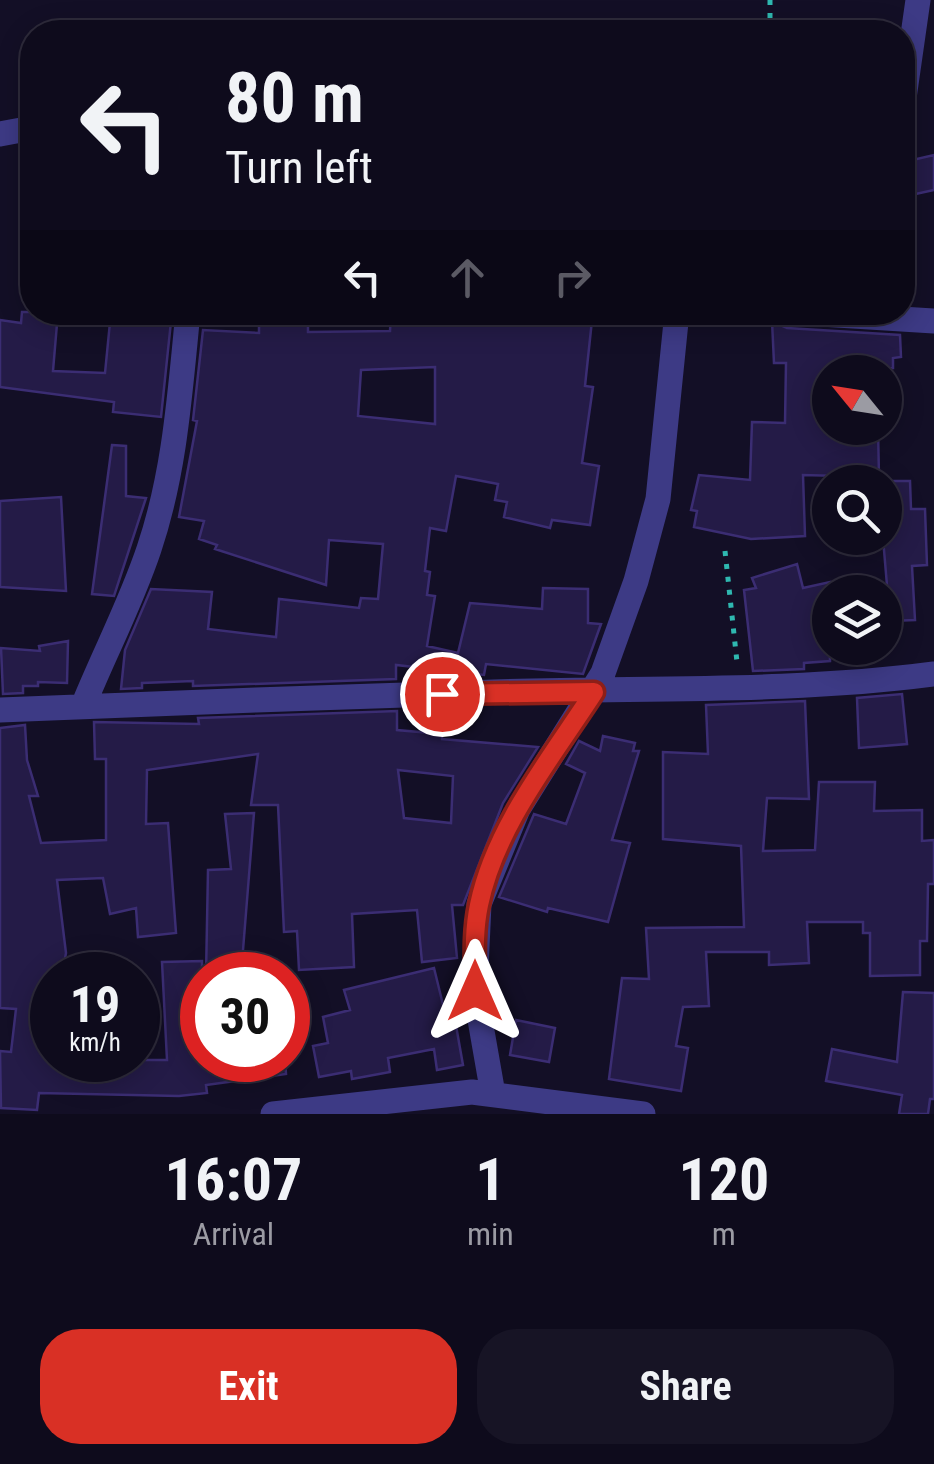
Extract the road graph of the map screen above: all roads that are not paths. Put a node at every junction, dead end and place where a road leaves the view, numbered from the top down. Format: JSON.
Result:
{"nodes":[{"id":1,"x":187,"y":325,"type":"edge"},
{"id":2,"x":675,"y":325,"type":"edge"},
{"id":3,"x":934,"y":674,"type":"edge"},
{"id":4,"x":594,"y":692,"type":"junction"},
{"id":5,"x":83,"y":706,"type":"junction"},
{"id":6,"x":0,"y":710,"type":"edge"},
{"id":7,"x":492,"y":1094,"type":"junction"},
{"id":8,"x":314,"y":1111,"type":"edge"},
{"id":9,"x":272,"y":1114,"type":"edge"},
{"id":10,"x":642,"y":1114,"type":"edge"}],
"edges":[{"from":1,"to":5,"type":"street"},
{"from":2,"to":4,"type":"street"},
{"from":3,"to":4,"type":"street"},
{"from":4,"to":5,"type":"street"},
{"from":4,"to":7,"type":"street"},
{"from":5,"to":6,"type":"street"},
{"from":7,"to":8,"type":"street"},
{"from":7,"to":10,"type":"street"},
{"from":8,"to":9,"type":"street"}]}
